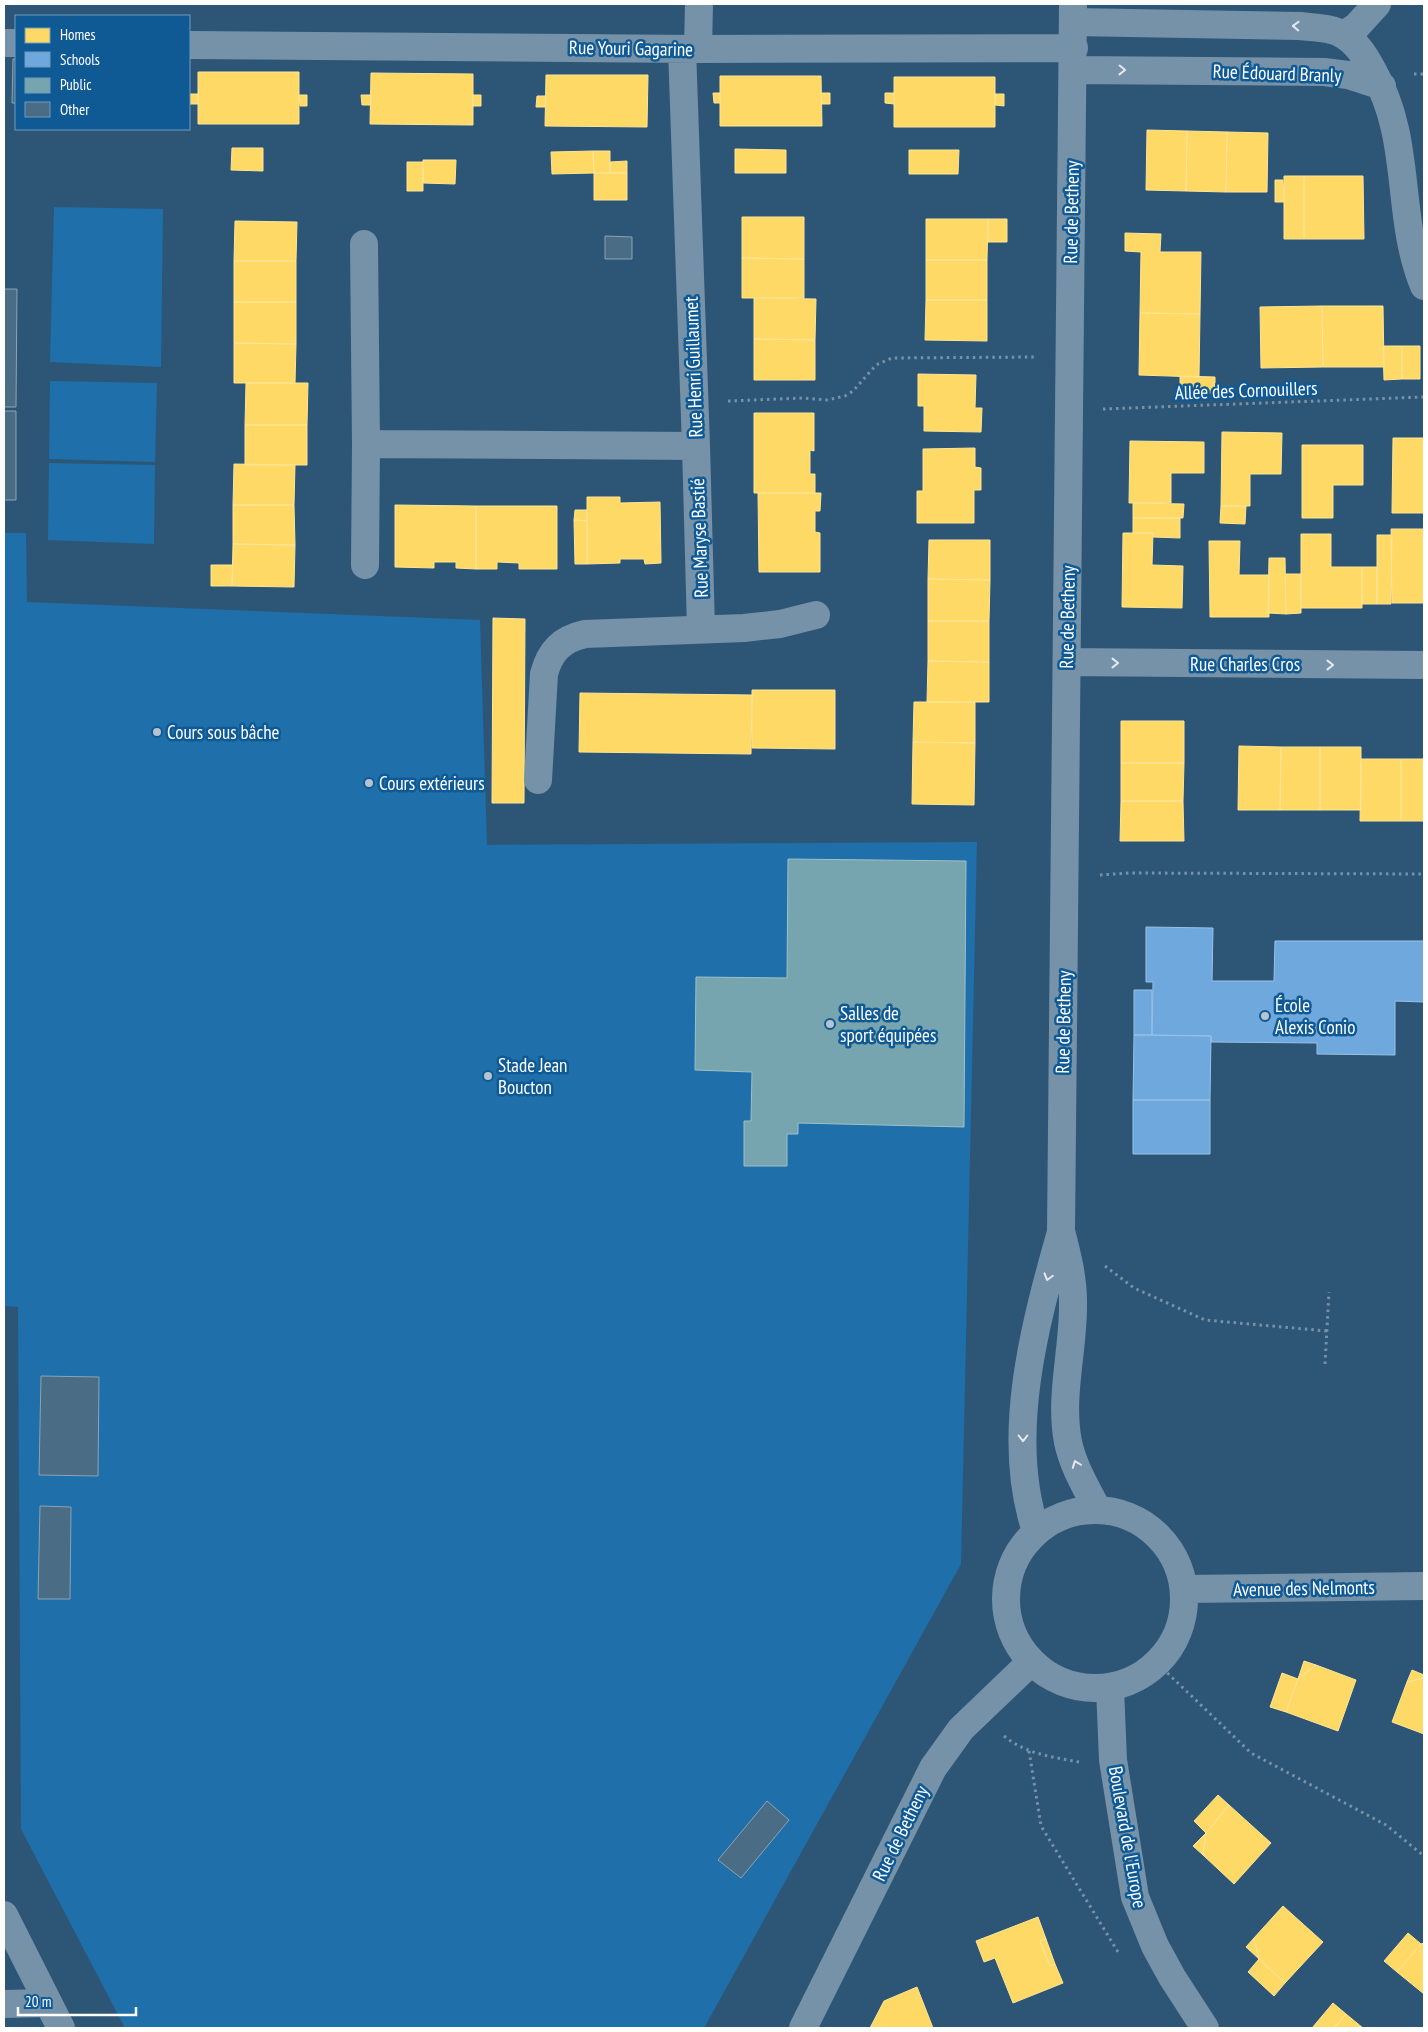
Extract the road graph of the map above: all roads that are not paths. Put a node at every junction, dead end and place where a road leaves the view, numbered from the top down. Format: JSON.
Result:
{"nodes":[{"id":1,"x":699,"y":4,"type":"edge"},
{"id":2,"x":1377,"y":4,"type":"edge"},
{"id":3,"x":1073,"y":13,"type":"edge"},
{"id":4,"x":1344,"y":35,"type":"junction"},
{"id":5,"x":190,"y":44,"type":"edge"},
{"id":6,"x":690,"y":49,"type":"junction"},
{"id":7,"x":1073,"y":59,"type":"junction"},
{"id":8,"x":1382,"y":86,"type":"junction"},
{"id":9,"x":364,"y":244,"type":"dead end"},
{"id":10,"x":1424,"y":286,"type":"edge"},
{"id":11,"x":366,"y":444,"type":"junction"},
{"id":12,"x":696,"y":446,"type":"junction"},
{"id":13,"x":365,"y":565,"type":"dead end"},
{"id":14,"x":816,"y":615,"type":"dead end"},
{"id":15,"x":701,"y":629,"type":"junction"},
{"id":16,"x":1067,"y":662,"type":"junction"},
{"id":17,"x":1424,"y":665,"type":"edge"},
{"id":18,"x":538,"y":780,"type":"dead end"},
{"id":19,"x":1061,"y":1230,"type":"junction"},
{"id":20,"x":1097,"y":1509,"type":"junction"},
{"id":21,"x":1036,"y":1531,"type":"junction"},
{"id":22,"x":1424,"y":1586,"type":"edge"},
{"id":23,"x":1185,"y":1589,"type":"junction"},
{"id":24,"x":1031,"y":1662,"type":"junction"},
{"id":25,"x":1110,"y":1688,"type":"junction"},
{"id":26,"x":4,"y":1915,"type":"edge"},
{"id":27,"x":48,"y":2003,"type":"junction"},
{"id":28,"x":4,"y":2004,"type":"edge"},
{"id":29,"x":61,"y":2028,"type":"edge"},
{"id":30,"x":803,"y":2028,"type":"edge"},
{"id":31,"x":1205,"y":2028,"type":"edge"}],
"edges":[{"from":1,"to":6,"type":"street","name":"Rue Henri Guillaumet"},
{"from":2,"to":4,"type":"street"},
{"from":4,"to":3,"type":"street","one_way":true},
{"from":3,"to":7,"type":"street","name":"Rue de Betheny"},
{"from":4,"to":8,"type":"street","name":"Rue Édouard Branly"},
{"from":5,"to":6,"type":"street","name":"Rue Youri Gagarine"},
{"from":6,"to":7,"type":"street","name":"Rue Youri Gagarine"},
{"from":6,"to":12,"type":"street","name":"Rue Henri Guillaumet"},
{"from":7,"to":8,"type":"street","name":"Rue Édouard Branly","one_way":true},
{"from":7,"to":16,"type":"street","name":"Rue de Betheny"},
{"from":8,"to":10,"type":"street"},
{"from":9,"to":11,"type":"street"},
{"from":11,"to":12,"type":"street","name":"Rue Henri Guillaumet"},
{"from":11,"to":13,"type":"street"},
{"from":12,"to":15,"type":"street","name":"Rue Maryse Bastié"},
{"from":14,"to":15,"type":"street"},
{"from":15,"to":18,"type":"street"},
{"from":16,"to":17,"type":"street","name":"Rue Charles Cros","one_way":true},
{"from":16,"to":19,"type":"street","name":"Rue de Betheny"},
{"from":20,"to":19,"type":"street","name":"Rue de Betheny","one_way":true},
{"from":19,"to":21,"type":"street","name":"Rue de Betheny","one_way":true},
{"from":20,"to":21,"type":"street"},
{"from":20,"to":23,"type":"street"},
{"from":21,"to":24,"type":"street"},
{"from":22,"to":23,"type":"street","name":"Avenue des Nelmonts"},
{"from":23,"to":25,"type":"street"},
{"from":24,"to":25,"type":"street"},
{"from":24,"to":30,"type":"street","name":"Rue de Betheny"},
{"from":25,"to":31,"type":"street","name":"Boulevard de l'Europe"},
{"from":26,"to":27,"type":"street"},
{"from":27,"to":28,"type":"street"},
{"from":27,"to":29,"type":"street"}]}
